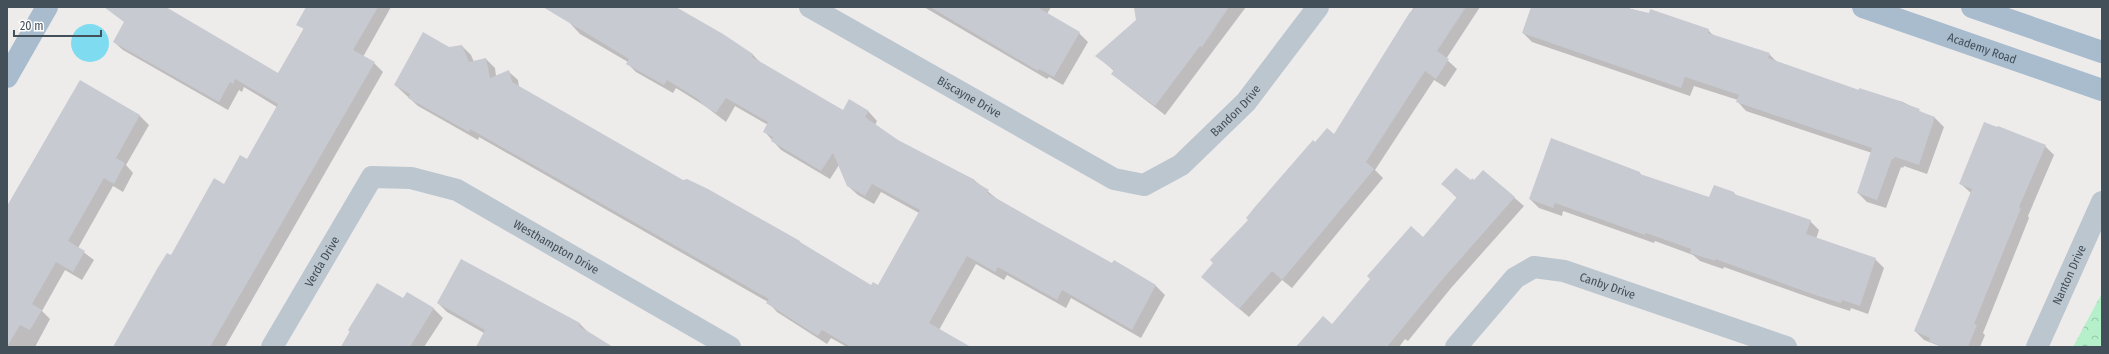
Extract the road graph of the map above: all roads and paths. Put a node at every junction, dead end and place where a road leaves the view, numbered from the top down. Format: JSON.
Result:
{"nodes":[{"id":1,"x":47,"y":7,"type":"edge"},
{"id":2,"x":810,"y":7,"type":"edge"},
{"id":3,"x":1318,"y":7,"type":"edge"},
{"id":4,"x":1862,"y":7,"type":"edge"},
{"id":5,"x":1972,"y":7,"type":"edge"},
{"id":6,"x":2102,"y":52,"type":"edge"},
{"id":7,"x":7,"y":77,"type":"edge"},
{"id":8,"x":2102,"y":90,"type":"edge"},
{"id":9,"x":372,"y":177,"type":"joint"},
{"id":10,"x":1130,"y":182,"type":"joint"},
{"id":11,"x":2102,"y":202,"type":"edge"},
{"id":12,"x":272,"y":347,"type":"edge"},
{"id":13,"x":730,"y":347,"type":"edge"},
{"id":14,"x":1456,"y":347,"type":"edge"},
{"id":15,"x":1786,"y":347,"type":"edge"},
{"id":16,"x":2036,"y":347,"type":"edge"}],
"edges":[{"from":1,"to":7,"type":"main road"},
{"from":2,"to":10,"type":"street","name":"Biscayne Drive"},
{"from":3,"to":10,"type":"street","name":"Bandon Drive"},
{"from":4,"to":8,"type":"main road","name":"Academy Road"},
{"from":5,"to":6,"type":"main road"},
{"from":9,"to":12,"type":"street","name":"Verda Drive"},
{"from":9,"to":13,"type":"street","name":"Westhampton Drive"},
{"from":11,"to":16,"type":"street","name":"Nanton Drive"},
{"from":14,"to":15,"type":"street","name":"Canby Drive"}]}
